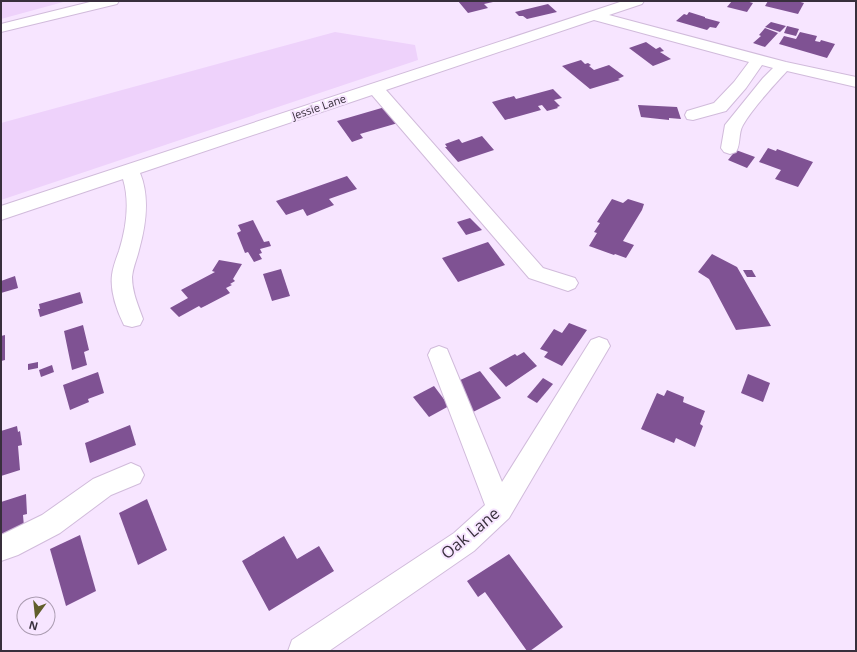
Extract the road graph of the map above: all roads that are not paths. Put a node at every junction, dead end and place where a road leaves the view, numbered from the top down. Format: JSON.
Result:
{"nodes":[{"id":1,"x":112,"y":1,"type":"edge"},
{"id":2,"x":638,"y":1,"type":"edge"},
{"id":3,"x":595,"y":16,"type":"junction"},
{"id":4,"x":1,"y":28,"type":"edge"},
{"id":5,"x":759,"y":59,"type":"junction"},
{"id":6,"x":784,"y":66,"type":"junction"},
{"id":7,"x":835,"y":77,"type":"junction"},
{"id":8,"x":856,"y":82,"type":"edge"},
{"id":9,"x":856,"y":87,"type":"edge"},
{"id":10,"x":375,"y":88,"type":"junction"},
{"id":11,"x":693,"y":115,"type":"dead end"},
{"id":12,"x":730,"y":148,"type":"dead end"},
{"id":13,"x":129,"y":170,"type":"junction"},
{"id":14,"x":1,"y":213,"type":"edge"},
{"id":15,"x":568,"y":283,"type":"dead end"},
{"id":16,"x":132,"y":319,"type":"dead end"},
{"id":17,"x":598,"y":346,"type":"dead end"},
{"id":18,"x":439,"y":355,"type":"dead end"},
{"id":19,"x":131,"y":475,"type":"dead end"},
{"id":20,"x":500,"y":509,"type":"junction"},
{"id":21,"x":1,"y":548,"type":"edge"},
{"id":22,"x":303,"y":651,"type":"edge"}],
"edges":[{"from":1,"to":4,"type":"street"},
{"from":2,"to":3,"type":"street","name":"Jessie Lane"},
{"from":3,"to":5,"type":"street"},
{"from":3,"to":10,"type":"street","name":"Jessie Lane"},
{"from":5,"to":6,"type":"street"},
{"from":5,"to":11,"type":"street"},
{"from":6,"to":7,"type":"street"},
{"from":6,"to":12,"type":"street"},
{"from":7,"to":8,"type":"street"},
{"from":7,"to":9,"type":"street"},
{"from":10,"to":13,"type":"street","name":"Jessie Lane"},
{"from":10,"to":15,"type":"street"},
{"from":13,"to":14,"type":"street","name":"Jessie Lane"},
{"from":13,"to":16,"type":"street"},
{"from":17,"to":20,"type":"street","name":"Oak Lane"},
{"from":18,"to":20,"type":"street"},
{"from":19,"to":21,"type":"street"},
{"from":20,"to":22,"type":"street","name":"Oak Lane"}]}
